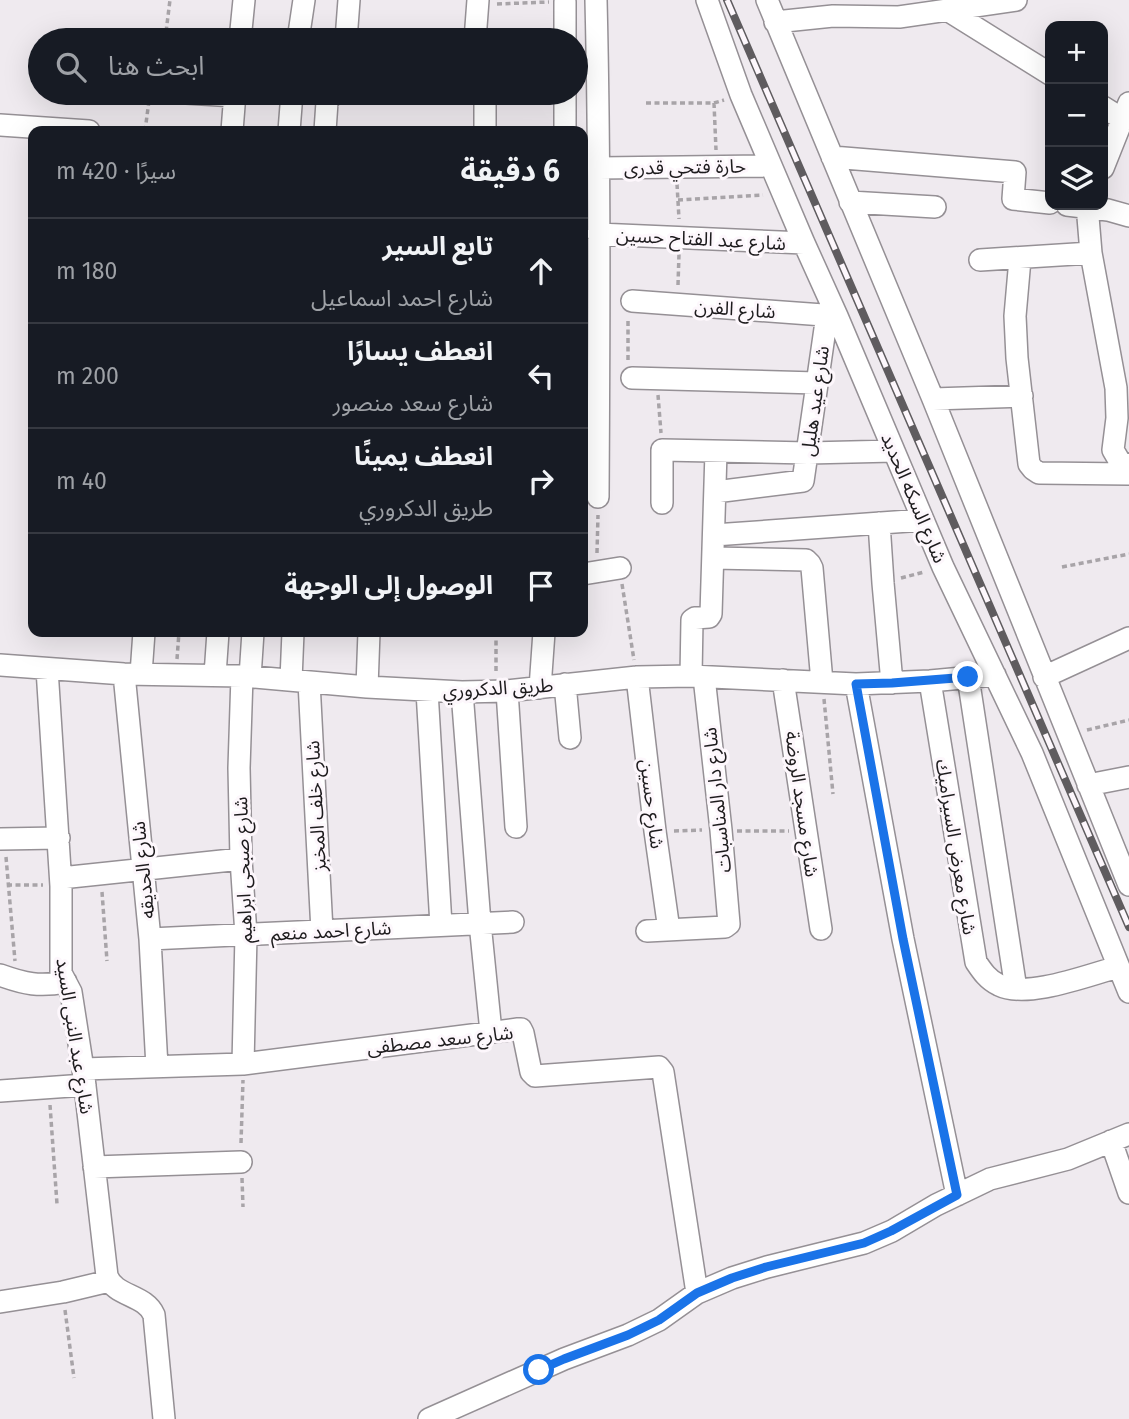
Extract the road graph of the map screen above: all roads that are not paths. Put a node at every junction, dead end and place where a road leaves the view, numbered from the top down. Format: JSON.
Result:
{"nodes":[{"id":1,"x":244,"y":0,"type":"edge"},
{"id":2,"x":304,"y":0,"type":"edge"},
{"id":3,"x":349,"y":0,"type":"edge"},
{"id":4,"x":596,"y":0,"type":"edge"},
{"id":5,"x":708,"y":0,"type":"edge"},
{"id":6,"x":767,"y":0,"type":"edge"},
{"id":7,"x":1016,"y":0,"type":"edge"},
{"id":8,"x":477,"y":2,"type":"edge"},
{"id":9,"x":565,"y":2,"type":"road end"},
{"id":10,"x":949,"y":5,"type":"edge"},
{"id":11,"x":775,"y":22,"type":"junction"},
{"id":12,"x":241,"y":28,"type":"edge"},
{"id":13,"x":300,"y":28,"type":"edge"},
{"id":14,"x":347,"y":28,"type":"edge"},
{"id":15,"x":476,"y":28,"type":"edge"},
{"id":16,"x":565,"y":28,"type":"edge"},
{"id":17,"x":1045,"y":71,"type":"edge"},
{"id":18,"x":234,"y":105,"type":"edge"},
{"id":19,"x":291,"y":105,"type":"edge"},
{"id":20,"x":327,"y":105,"type":"edge"},
{"id":21,"x":485,"y":105,"type":"edge"},
{"id":22,"x":565,"y":105,"type":"edge"},
{"id":23,"x":1108,"y":108,"type":"edge"},
{"id":24,"x":1126,"y":112,"type":"edge"},
{"id":25,"x":0,"y":125,"type":"edge"},
{"id":26,"x":232,"y":126,"type":"edge"},
{"id":27,"x":289,"y":126,"type":"edge"},
{"id":28,"x":325,"y":126,"type":"edge"},
{"id":29,"x":485,"y":126,"type":"edge"},
{"id":30,"x":565,"y":126,"type":"edge"},
{"id":31,"x":28,"y":127,"type":"edge"},
{"id":32,"x":591,"y":143,"type":"edge"},
{"id":33,"x":1108,"y":156,"type":"edge"},
{"id":34,"x":832,"y":157,"type":"junction"},
{"id":35,"x":771,"y":166,"type":"junction"},
{"id":36,"x":599,"y":168,"type":"junction"},
{"id":37,"x":850,"y":202,"type":"junction"},
{"id":38,"x":1045,"y":202,"type":"edge"},
{"id":39,"x":935,"y":207,"type":"dead end"},
{"id":40,"x":1081,"y":210,"type":"edge"},
{"id":41,"x":1108,"y":210,"type":"edge"},
{"id":42,"x":1129,"y":216,"type":"edge"},
{"id":43,"x":598,"y":234,"type":"junction"},
{"id":44,"x":804,"y":243,"type":"junction"},
{"id":45,"x":1091,"y":253,"type":"junction"},
{"id":46,"x":1020,"y":258,"type":"junction"},
{"id":47,"x":980,"y":260,"type":"dead end"},
{"id":48,"x":632,"y":301,"type":"road end"},
{"id":49,"x":832,"y":315,"type":"junction"},
{"id":50,"x":632,"y":379,"type":"road end"},
{"id":51,"x":817,"y":383,"type":"junction"},
{"id":52,"x":1123,"y":387,"type":"edge"},
{"id":53,"x":1022,"y":396,"type":"junction"},
{"id":54,"x":933,"y":399,"type":"junction"},
{"id":55,"x":894,"y":451,"type":"junction"},
{"id":56,"x":716,"y":452,"type":"junction"},
{"id":57,"x":808,"y":453,"type":"junction"},
{"id":58,"x":1129,"y":465,"type":"edge"},
{"id":59,"x":1129,"y":474,"type":"edge"},
{"id":60,"x":715,"y":492,"type":"junction"},
{"id":61,"x":598,"y":497,"type":"road end"},
{"id":62,"x":662,"y":503,"type":"dead end"},
{"id":63,"x":923,"y":520,"type":"junction"},
{"id":64,"x":879,"y":523,"type":"junction"},
{"id":65,"x":714,"y":536,"type":"junction"},
{"id":66,"x":713,"y":558,"type":"junction"},
{"id":67,"x":620,"y":568,"type":"road end"},
{"id":68,"x":590,"y":573,"type":"edge"},
{"id":69,"x":143,"y":637,"type":"edge"},
{"id":70,"x":218,"y":637,"type":"edge"},
{"id":71,"x":252,"y":637,"type":"edge"},
{"id":72,"x":294,"y":637,"type":"edge"},
{"id":73,"x":369,"y":637,"type":"edge"},
{"id":74,"x":544,"y":637,"type":"edge"},
{"id":75,"x":1129,"y":638,"type":"edge"},
{"id":76,"x":0,"y":665,"type":"edge"},
{"id":77,"x":47,"y":670,"type":"junction"},
{"id":78,"x":132,"y":674,"type":"junction"},
{"id":79,"x":215,"y":675,"type":"junction"},
{"id":80,"x":995,"y":675,"type":"junction"},
{"id":81,"x":246,"y":676,"type":"junction"},
{"id":82,"x":698,"y":676,"type":"junction"},
{"id":83,"x":637,"y":677,"type":"junction"},
{"id":84,"x":968,"y":677,"type":"junction"},
{"id":85,"x":1044,"y":677,"type":"junction"},
{"id":86,"x":783,"y":680,"type":"junction"},
{"id":87,"x":300,"y":681,"type":"junction"},
{"id":88,"x":930,"y":681,"type":"junction"},
{"id":89,"x":822,"y":682,"type":"junction"},
{"id":90,"x":892,"y":683,"type":"junction"},
{"id":91,"x":565,"y":684,"type":"junction"},
{"id":92,"x":856,"y":684,"type":"junction"},
{"id":93,"x":367,"y":687,"type":"junction"},
{"id":94,"x":540,"y":688,"type":"junction"},
{"id":95,"x":427,"y":691,"type":"junction"},
{"id":96,"x":462,"y":692,"type":"junction"},
{"id":97,"x":502,"y":692,"type":"junction"},
{"id":98,"x":570,"y":737,"type":"dead end"},
{"id":99,"x":1129,"y":776,"type":"edge"},
{"id":100,"x":1088,"y":785,"type":"junction"},
{"id":101,"x":516,"y":827,"type":"dead end"},
{"id":102,"x":59,"y":838,"type":"junction"},
{"id":103,"x":2,"y":839,"type":"edge"},
{"id":104,"x":241,"y":859,"type":"junction"},
{"id":105,"x":143,"y":869,"type":"junction"},
{"id":106,"x":61,"y":882,"type":"junction"},
{"id":107,"x":1129,"y":885,"type":"edge"},
{"id":108,"x":513,"y":922,"type":"dead end"},
{"id":109,"x":480,"y":923,"type":"junction"},
{"id":110,"x":441,"y":925,"type":"junction"},
{"id":111,"x":821,"y":929,"type":"dead end"},
{"id":112,"x":669,"y":930,"type":"junction"},
{"id":113,"x":322,"y":931,"type":"junction"},
{"id":114,"x":647,"y":931,"type":"dead end"},
{"id":115,"x":246,"y":935,"type":"junction"},
{"id":116,"x":150,"y":939,"type":"junction"},
{"id":117,"x":1118,"y":967,"type":"junction"},
{"id":118,"x":8,"y":978,"type":"edge"},
{"id":119,"x":66,"y":982,"type":"junction"},
{"id":120,"x":1016,"y":989,"type":"junction"},
{"id":121,"x":1129,"y":992,"type":"edge"},
{"id":122,"x":491,"y":1032,"type":"junction"},
{"id":123,"x":243,"y":1064,"type":"junction"},
{"id":124,"x":157,"y":1067,"type":"junction"},
{"id":125,"x":84,"y":1077,"type":"junction"},
{"id":126,"x":0,"y":1091,"type":"edge"},
{"id":127,"x":1120,"y":1138,"type":"edge"},
{"id":128,"x":241,"y":1162,"type":"road end"},
{"id":129,"x":94,"y":1167,"type":"junction"},
{"id":130,"x":1129,"y":1193,"type":"edge"},
{"id":131,"x":957,"y":1195,"type":"junction"},
{"id":132,"x":109,"y":1281,"type":"junction"},
{"id":133,"x":697,"y":1293,"type":"junction"},
{"id":134,"x":0,"y":1302,"type":"edge"},
{"id":135,"x":164,"y":1419,"type":"edge"},
{"id":136,"x":429,"y":1419,"type":"edge"}],
"edges":[{"from":1,"to":12,"type":"street"},
{"from":2,"to":13,"type":"street"},
{"from":3,"to":14,"type":"street"},
{"from":4,"to":32,"type":"street"},
{"from":5,"to":35,"type":"street","name":"شارع السكه الحديد"},
{"from":6,"to":11,"type":"street"},
{"from":7,"to":10,"type":"street"},
{"from":8,"to":15,"type":"street"},
{"from":9,"to":16,"type":"street"},
{"from":10,"to":11,"type":"street"},
{"from":10,"to":17,"type":"street"},
{"from":11,"to":34,"type":"street"},
{"from":18,"to":26,"type":"street"},
{"from":19,"to":27,"type":"street"},
{"from":20,"to":28,"type":"street"},
{"from":21,"to":29,"type":"street"},
{"from":22,"to":30,"type":"street"},
{"from":23,"to":24,"type":"street"},
{"from":24,"to":33,"type":"street"},
{"from":25,"to":31,"type":"street"},
{"from":32,"to":36,"type":"street"},
{"from":34,"to":37,"type":"street"},
{"from":34,"to":38,"type":"street"},
{"from":35,"to":36,"type":"street","name":"حارة فتحي قدرى"},
{"from":35,"to":44,"type":"street","name":"شارع السكه الحديد"},
{"from":36,"to":43,"type":"street"},
{"from":37,"to":39,"type":"street"},
{"from":37,"to":54,"type":"street"},
{"from":40,"to":45,"type":"street"},
{"from":41,"to":42,"type":"street"},
{"from":43,"to":44,"type":"street","name":"شارع عبد الفتاح حسين"},
{"from":43,"to":61,"type":"street"},
{"from":44,"to":49,"type":"street","name":"شارع السكه الحديد"},
{"from":45,"to":46,"type":"street"},
{"from":45,"to":52,"type":"street"},
{"from":46,"to":47,"type":"street"},
{"from":46,"to":53,"type":"street"},
{"from":48,"to":49,"type":"street","name":"شارع الفرن"},
{"from":49,"to":51,"type":"street","name":"شارع عيد هليل"},
{"from":49,"to":55,"type":"street","name":"شارع السكه الحديد"},
{"from":50,"to":51,"type":"street"},
{"from":51,"to":57,"type":"street","name":"شارع عيد هليل"},
{"from":52,"to":58,"type":"street"},
{"from":53,"to":54,"type":"street"},
{"from":53,"to":59,"type":"street"},
{"from":54,"to":85,"type":"street"},
{"from":55,"to":57,"type":"street"},
{"from":55,"to":63,"type":"street","name":"شارع السكه الحديد"},
{"from":56,"to":57,"type":"street"},
{"from":56,"to":60,"type":"street"},
{"from":56,"to":62,"type":"street"},
{"from":57,"to":60,"type":"street","name":"شارع عيد هليل"},
{"from":60,"to":65,"type":"street"},
{"from":63,"to":64,"type":"street"},
{"from":63,"to":80,"type":"street","name":"شارع السكه الحديد"},
{"from":64,"to":65,"type":"street"},
{"from":64,"to":90,"type":"street"},
{"from":65,"to":66,"type":"street"},
{"from":66,"to":82,"type":"street","name":"شارع دار المناسبات"},
{"from":66,"to":89,"type":"street"},
{"from":67,"to":68,"type":"street"},
{"from":69,"to":78,"type":"street","name":"شارع الحديقه"},
{"from":70,"to":79,"type":"street"},
{"from":71,"to":81,"type":"street","name":"شارع صبحى ابراهيم"},
{"from":72,"to":87,"type":"street","name":"شارع خلف المخبز"},
{"from":73,"to":93,"type":"street"},
{"from":74,"to":94,"type":"street"},
{"from":75,"to":85,"type":"street"},
{"from":76,"to":77,"type":"street","name":"طريق الدكروري"},
{"from":77,"to":78,"type":"street","name":"طريق الدكروري"},
{"from":77,"to":102,"type":"street","name":"شارع عبد النبى السيد"},
{"from":78,"to":79,"type":"street","name":"طريق الدكروري"},
{"from":78,"to":105,"type":"street","name":"شارع الحديقه"},
{"from":79,"to":81,"type":"street","name":"طريق الدكروري"},
{"from":80,"to":84,"type":"street","name":"طريق الدكروري"},
{"from":80,"to":117,"type":"street","name":"شارع السكه الحديد"},
{"from":81,"to":87,"type":"street","name":"طريق الدكروري"},
{"from":81,"to":104,"type":"street","name":"شارع صبحى ابراهيم"},
{"from":82,"to":83,"type":"street","name":"طريق الدكروري"},
{"from":82,"to":86,"type":"street","name":"طريق الدكروري"},
{"from":82,"to":112,"type":"street","name":"شارع دار المناسبات"},
{"from":83,"to":91,"type":"street","name":"طريق الدكروري"},
{"from":83,"to":112,"type":"street","name":"شارع حسين"},
{"from":84,"to":88,"type":"street","name":"طريق الدكروري"},
{"from":84,"to":120,"type":"street"},
{"from":85,"to":100,"type":"street"},
{"from":86,"to":89,"type":"street","name":"طريق الدكروري"},
{"from":86,"to":111,"type":"street","name":"شارع مسجد الروضة"},
{"from":87,"to":93,"type":"street","name":"طريق الدكروري"},
{"from":87,"to":113,"type":"street","name":"شارع خلف المخبز"},
{"from":88,"to":90,"type":"street","name":"طريق الدكروري"},
{"from":88,"to":120,"type":"street","name":"شارع معرض السيراميك"},
{"from":89,"to":92,"type":"street","name":"طريق الدكروري"},
{"from":90,"to":92,"type":"street","name":"طريق الدكروري"},
{"from":91,"to":94,"type":"street","name":"طريق الدكروري"},
{"from":91,"to":98,"type":"street"},
{"from":92,"to":131,"type":"street"},
{"from":93,"to":95,"type":"street","name":"طريق الدكروري"},
{"from":94,"to":97,"type":"street","name":"طريق الدكروري"},
{"from":95,"to":96,"type":"street","name":"طريق الدكروري"},
{"from":95,"to":110,"type":"street"},
{"from":96,"to":97,"type":"street","name":"طريق الدكروري"},
{"from":96,"to":109,"type":"street"},
{"from":97,"to":101,"type":"street"},
{"from":99,"to":100,"type":"street"},
{"from":100,"to":107,"type":"street"},
{"from":102,"to":103,"type":"street"},
{"from":102,"to":106,"type":"street","name":"شارع عبد النبى السيد"},
{"from":104,"to":105,"type":"street"},
{"from":104,"to":115,"type":"street","name":"شارع صبحى ابراهيم"},
{"from":105,"to":106,"type":"street"},
{"from":105,"to":116,"type":"street","name":"شارع الحديقه"},
{"from":106,"to":119,"type":"street","name":"شارع عبد النبى السيد"},
{"from":108,"to":109,"type":"street","name":"شارع احمد منعم"},
{"from":109,"to":110,"type":"street","name":"شارع احمد منعم"},
{"from":109,"to":122,"type":"street"},
{"from":110,"to":113,"type":"street","name":"شارع احمد منعم"},
{"from":112,"to":114,"type":"street"},
{"from":113,"to":115,"type":"street","name":"شارع احمد منعم"},
{"from":115,"to":116,"type":"street","name":"شارع احمد منعم"},
{"from":115,"to":123,"type":"street","name":"شارع صبحى ابراهيم"},
{"from":116,"to":124,"type":"street","name":"شارع الحديقه"},
{"from":117,"to":120,"type":"street"},
{"from":117,"to":121,"type":"street","name":"شارع السكه الحديد"},
{"from":118,"to":119,"type":"street"},
{"from":119,"to":125,"type":"street","name":"شارع عبد النبى السيد"},
{"from":122,"to":123,"type":"street","name":"شارع سعد مصطفى"},
{"from":122,"to":133,"type":"street","name":"شارع سعد مصطفى"},
{"from":123,"to":124,"type":"street","name":"شارع سعد مصطفى"},
{"from":124,"to":125,"type":"street","name":"شارع سعد مصطفى"},
{"from":125,"to":126,"type":"street","name":"شارع سعد مصطفى"},
{"from":125,"to":129,"type":"street","name":"شارع عبد النبى السيد"},
{"from":127,"to":130,"type":"street"},
{"from":127,"to":131,"type":"street"},
{"from":128,"to":129,"type":"street"},
{"from":129,"to":132,"type":"street","name":"شارع عبد النبى السيد"},
{"from":131,"to":133,"type":"street"},
{"from":132,"to":134,"type":"street"},
{"from":132,"to":135,"type":"street"},
{"from":133,"to":136,"type":"street"}]}
